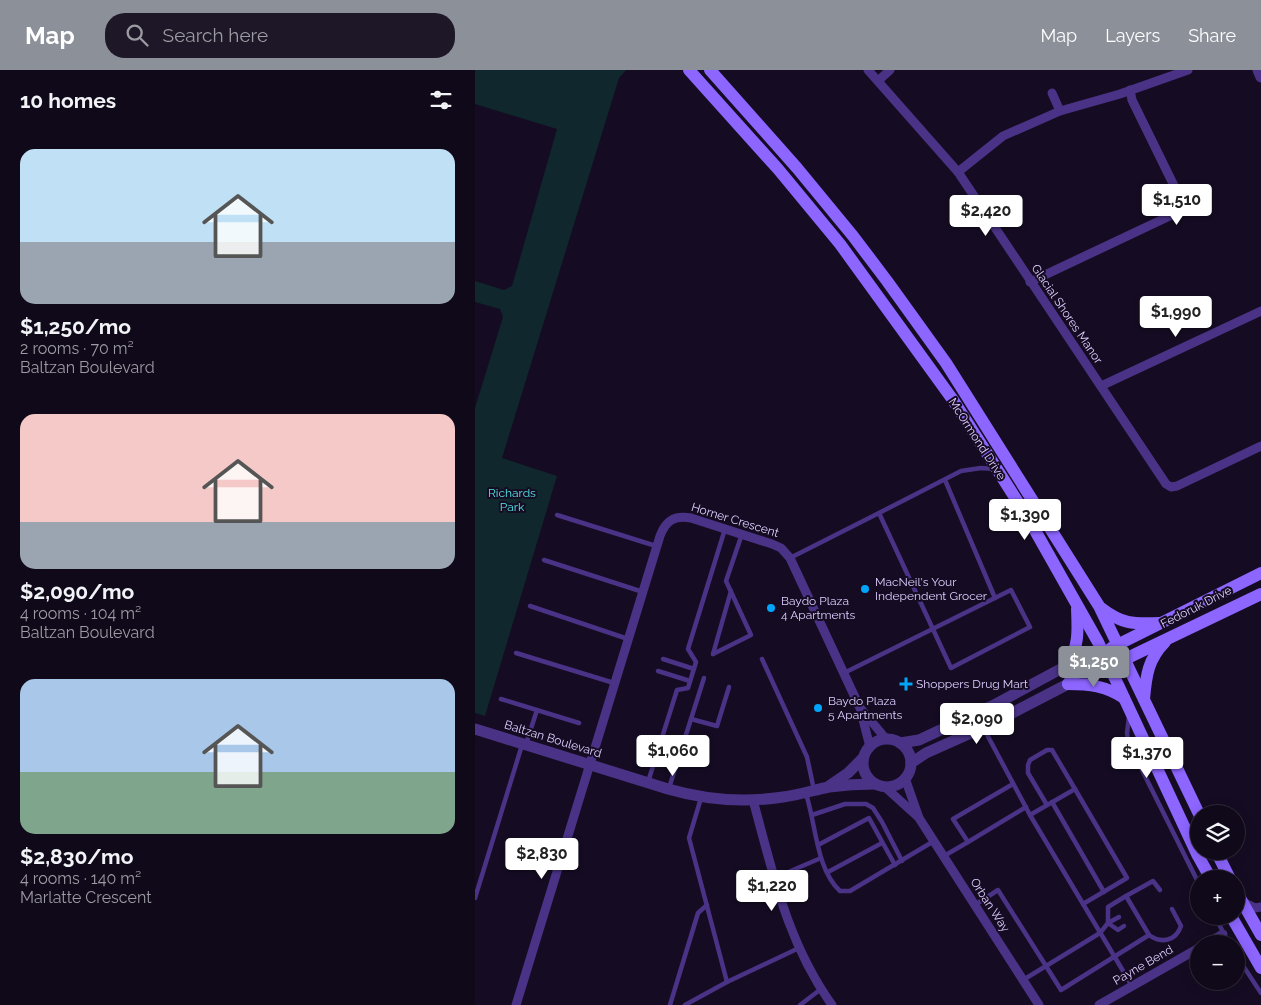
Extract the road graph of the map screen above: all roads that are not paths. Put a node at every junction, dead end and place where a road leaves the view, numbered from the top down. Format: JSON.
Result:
{"nodes":[{"id":1,"x":689,"y":70,"type":"edge"},
{"id":2,"x":710,"y":70,"type":"edge"},
{"id":3,"x":868,"y":70,"type":"edge"},
{"id":4,"x":890,"y":70,"type":"edge"},
{"id":5,"x":1188,"y":70,"type":"edge"},
{"id":6,"x":1258,"y":70,"type":"edge"},
{"id":7,"x":1261,"y":77,"type":"edge"},
{"id":8,"x":878,"y":81,"type":"junction"},
{"id":9,"x":1130,"y":90,"type":"junction"},
{"id":10,"x":1052,"y":93,"type":"dead end"},
{"id":11,"x":1060,"y":112,"type":"junction"},
{"id":12,"x":957,"y":172,"type":"junction"},
{"id":13,"x":1030,"y":282,"type":"junction"},
{"id":14,"x":1261,"y":311,"type":"edge"},
{"id":15,"x":1101,"y":386,"type":"junction"},
{"id":16,"x":1261,"y":446,"type":"edge"},
{"id":17,"x":997,"y":469,"type":"junction"},
{"id":18,"x":945,"y":480,"type":"junction"},
{"id":19,"x":879,"y":514,"type":"junction"},
{"id":20,"x":557,"y":515,"type":"dead end"},
{"id":21,"x":725,"y":529,"type":"junction"},
{"id":22,"x":742,"y":534,"type":"junction"},
{"id":23,"x":657,"y":546,"type":"junction"},
{"id":24,"x":790,"y":558,"type":"junction"},
{"id":25,"x":544,"y":560,"type":"dead end"},
{"id":26,"x":1261,"y":574,"type":"edge"},
{"id":27,"x":731,"y":591,"type":"junction"},
{"id":28,"x":643,"y":592,"type":"junction"},
{"id":29,"x":1261,"y":594,"type":"edge"},
{"id":30,"x":995,"y":598,"type":"junction"},
{"id":31,"x":1076,"y":604,"type":"junction"},
{"id":32,"x":530,"y":606,"type":"dead end"},
{"id":33,"x":1099,"y":606,"type":"junction"},
{"id":34,"x":1164,"y":623,"type":"junction"},
{"id":35,"x":932,"y":630,"type":"junction"},
{"id":36,"x":1168,"y":638,"type":"junction"},
{"id":37,"x":629,"y":639,"type":"junction"},
{"id":38,"x":1118,"y":645,"type":"junction"},
{"id":39,"x":515,"y":653,"type":"dead end"},
{"id":40,"x":1106,"y":658,"type":"junction"},
{"id":41,"x":663,"y":659,"type":"dead end"},
{"id":42,"x":763,"y":659,"type":"dead end"},
{"id":43,"x":1125,"y":660,"type":"junction"},
{"id":44,"x":1068,"y":665,"type":"junction"},
{"id":45,"x":694,"y":669,"type":"junction"},
{"id":46,"x":659,"y":672,"type":"dead end"},
{"id":47,"x":844,"y":673,"type":"junction"},
{"id":48,"x":704,"y":678,"type":"dead end"},
{"id":49,"x":690,"y":681,"type":"junction"},
{"id":50,"x":616,"y":683,"type":"junction"},
{"id":51,"x":1068,"y":684,"type":"junction"},
{"id":52,"x":729,"y":687,"type":"dead end"},
{"id":53,"x":1124,"y":698,"type":"junction"},
{"id":54,"x":501,"y":699,"type":"dead end"},
{"id":55,"x":1144,"y":699,"type":"junction"},
{"id":56,"x":860,"y":708,"type":"junction"},
{"id":57,"x":537,"y":710,"type":"junction"},
{"id":58,"x":1130,"y":711,"type":"junction"},
{"id":59,"x":691,"y":719,"type":"junction"},
{"id":60,"x":579,"y":723,"type":"dead end"},
{"id":61,"x":983,"y":728,"type":"junction"},
{"id":62,"x":475,"y":730,"type":"edge"},
{"id":63,"x":886,"y":739,"type":"junction"},
{"id":64,"x":900,"y":743,"type":"junction"},
{"id":65,"x":524,"y":744,"type":"junction"},
{"id":66,"x":870,"y":747,"type":"junction"},
{"id":67,"x":863,"y":758,"type":"junction"},
{"id":68,"x":911,"y":762,"type":"junction"},
{"id":69,"x":591,"y":764,"type":"junction"},
{"id":70,"x":905,"y":778,"type":"junction"},
{"id":71,"x":648,"y":783,"type":"junction"},
{"id":72,"x":1013,"y":784,"type":"junction"},
{"id":73,"x":880,"y":786,"type":"junction"},
{"id":74,"x":828,"y":787,"type":"junction"},
{"id":75,"x":668,"y":789,"type":"junction"},
{"id":76,"x":1075,"y":789,"type":"junction"},
{"id":77,"x":810,"y":792,"type":"junction"},
{"id":78,"x":702,"y":797,"type":"junction"},
{"id":79,"x":753,"y":800,"type":"junction"},
{"id":80,"x":1053,"y":802,"type":"junction"},
{"id":81,"x":1047,"y":805,"type":"junction"},
{"id":82,"x":1195,"y":805,"type":"edge"},
{"id":83,"x":1026,"y":807,"type":"junction"},
{"id":84,"x":812,"y":815,"type":"junction"},
{"id":85,"x":1030,"y":815,"type":"junction"},
{"id":86,"x":919,"y":818,"type":"junction"},
{"id":87,"x":934,"y":841,"type":"junction"},
{"id":88,"x":968,"y":842,"type":"junction"},
{"id":89,"x":882,"y":843,"type":"junction"},
{"id":90,"x":818,"y":845,"type":"junction"},
{"id":91,"x":944,"y":856,"type":"junction"},
{"id":92,"x":821,"y":858,"type":"junction"},
{"id":93,"x":902,"y":860,"type":"junction"},
{"id":94,"x":895,"y":865,"type":"junction"},
{"id":95,"x":1192,"y":870,"type":"edge"},
{"id":96,"x":1207,"y":870,"type":"edge"},
{"id":97,"x":827,"y":872,"type":"junction"},
{"id":98,"x":774,"y":877,"type":"junction"},
{"id":99,"x":1161,"y":890,"type":"dead end"},
{"id":100,"x":1104,"y":892,"type":"junction"},
{"id":101,"x":1126,"y":896,"type":"junction"},
{"id":102,"x":475,"y":898,"type":"edge"},
{"id":103,"x":1245,"y":900,"type":"edge"},
{"id":104,"x":1083,"y":904,"type":"junction"},
{"id":105,"x":707,"y":905,"type":"junction"},
{"id":106,"x":975,"y":905,"type":"junction"},
{"id":107,"x":1245,"y":907,"type":"edge"},
{"id":108,"x":1261,"y":907,"type":"edge"},
{"id":109,"x":1172,"y":908,"type":"dead end"},
{"id":110,"x":1119,"y":917,"type":"dead end"},
{"id":111,"x":1108,"y":922,"type":"junction"},
{"id":112,"x":1219,"y":925,"type":"edge"},
{"id":113,"x":1236,"y":925,"type":"edge"},
{"id":114,"x":1124,"y":926,"type":"dead end"},
{"id":115,"x":1101,"y":933,"type":"junction"},
{"id":116,"x":1223,"y":934,"type":"edge"},
{"id":117,"x":1149,"y":935,"type":"junction"},
{"id":118,"x":1261,"y":935,"type":"edge"},
{"id":119,"x":799,"y":948,"type":"junction"},
{"id":120,"x":1190,"y":953,"type":"edge"},
{"id":121,"x":1114,"y":957,"type":"junction"},
{"id":122,"x":1046,"y":966,"type":"junction"},
{"id":123,"x":1261,"y":968,"type":"edge"},
{"id":124,"x":1245,"y":969,"type":"edge"},
{"id":125,"x":1023,"y":980,"type":"junction"},
{"id":126,"x":727,"y":982,"type":"junction"},
{"id":127,"x":1131,"y":986,"type":"junction"},
{"id":128,"x":821,"y":989,"type":"junction"},
{"id":129,"x":1261,"y":994,"type":"edge"},
{"id":130,"x":516,"y":1005,"type":"edge"},
{"id":131,"x":670,"y":1005,"type":"edge"},
{"id":132,"x":685,"y":1005,"type":"edge"},
{"id":133,"x":800,"y":1005,"type":"edge"},
{"id":134,"x":832,"y":1005,"type":"edge"},
{"id":135,"x":1039,"y":1005,"type":"edge"},
{"id":136,"x":1099,"y":1005,"type":"edge"}],
"edges":[{"from":1,"to":17,"type":"main road","name":"McOrmond Drive"},
{"from":2,"to":33,"type":"main road","name":"McOrmond Drive"},
{"from":3,"to":8,"type":"street","name":"Glacial Shores Manor"},
{"from":4,"to":8,"type":"street"},
{"from":5,"to":9,"type":"street"},
{"from":6,"to":7,"type":"street"},
{"from":8,"to":12,"type":"street","name":"Glacial Shores Manor"},
{"from":9,"to":11,"type":"street"},
{"from":9,"to":13,"type":"street"},
{"from":10,"to":11,"type":"street"},
{"from":11,"to":12,"type":"street"},
{"from":12,"to":13,"type":"street","name":"Glacial Shores Manor"},
{"from":13,"to":15,"type":"street","name":"Glacial Shores Manor"},
{"from":14,"to":15,"type":"street"},
{"from":15,"to":16,"type":"street","name":"Glacial Shores Manor"},
{"from":17,"to":18,"type":"lane"},
{"from":17,"to":31,"type":"main road","name":"McOrmond Drive"},
{"from":18,"to":19,"type":"lane"},
{"from":18,"to":30,"type":"lane"},
{"from":19,"to":24,"type":"lane"},
{"from":19,"to":35,"type":"lane"},
{"from":20,"to":23,"type":"lane"},
{"from":21,"to":22,"type":"street","name":"Horner Crescent"},
{"from":21,"to":23,"type":"street","name":"Horner Crescent"},
{"from":21,"to":45,"type":"lane"},
{"from":22,"to":24,"type":"street","name":"Horner Crescent"},
{"from":22,"to":27,"type":"lane"},
{"from":23,"to":28,"type":"street","name":"Horner Crescent"},
{"from":24,"to":47,"type":"street","name":"Horner Crescent"},
{"from":25,"to":28,"type":"lane"},
{"from":26,"to":34,"type":"main road","name":"Fedoruk Drive"},
{"from":27,"to":27,"type":"lane"},
{"from":28,"to":37,"type":"street","name":"Horner Crescent"},
{"from":29,"to":36,"type":"main road","name":"Fedoruk Drive"},
{"from":30,"to":35,"type":"lane"},
{"from":30,"to":35,"type":"lane"},
{"from":31,"to":40,"type":"main road","name":"McOrmond Drive"},
{"from":31,"to":44,"type":"main road"},
{"from":32,"to":37,"type":"lane"},
{"from":33,"to":34,"type":"main road"},
{"from":33,"to":38,"type":"main road","name":"McOrmond Drive"},
{"from":34,"to":38,"type":"main road","name":"Fedoruk Drive"},
{"from":35,"to":47,"type":"lane"},
{"from":36,"to":43,"type":"main road","name":"Fedoruk Drive"},
{"from":36,"to":55,"type":"main road"},
{"from":37,"to":50,"type":"street","name":"Horner Crescent"},
{"from":38,"to":40,"type":"main road","name":"Fedoruk Drive"},
{"from":38,"to":43,"type":"main road","name":"McOrmond Drive"},
{"from":39,"to":50,"type":"lane"},
{"from":40,"to":43,"type":"main road","name":"Fedoruk Drive"},
{"from":40,"to":44,"type":"street"},
{"from":40,"to":51,"type":"main road"},
{"from":40,"to":53,"type":"main road","name":"McOrmond Drive"},
{"from":41,"to":45,"type":"lane"},
{"from":42,"to":77,"type":"lane"},
{"from":43,"to":55,"type":"main road","name":"McOrmond Drive"},
{"from":44,"to":64,"type":"street"},
{"from":45,"to":49,"type":"lane"},
{"from":46,"to":49,"type":"lane"},
{"from":47,"to":56,"type":"street","name":"Horner Crescent"},
{"from":48,"to":59,"type":"lane"},
{"from":49,"to":71,"type":"lane"},
{"from":50,"to":69,"type":"street","name":"Horner Crescent"},
{"from":51,"to":53,"type":"main road"},
{"from":51,"to":61,"type":"street"},
{"from":52,"to":59,"type":"lane"},
{"from":53,"to":58,"type":"main road","name":"McOrmond Drive"},
{"from":54,"to":57,"type":"lane"},
{"from":55,"to":82,"type":"main road","name":"McOrmond Drive"},
{"from":56,"to":63,"type":"street","name":"Horner Crescent"},
{"from":56,"to":66,"type":"street","name":"Horner Crescent"},
{"from":57,"to":60,"type":"lane"},
{"from":57,"to":65,"type":"lane"},
{"from":58,"to":95,"type":"lane"},
{"from":58,"to":96,"type":"main road","name":"McOrmond Drive"},
{"from":59,"to":75,"type":"lane"},
{"from":61,"to":68,"type":"street"},
{"from":61,"to":72,"type":"lane"},
{"from":62,"to":65,"type":"street","name":"Baltzan Boulevard"},
{"from":63,"to":64,"type":"street"},
{"from":63,"to":66,"type":"street"},
{"from":64,"to":68,"type":"street"},
{"from":65,"to":69,"type":"street","name":"Baltzan Boulevard"},
{"from":65,"to":102,"type":"lane"},
{"from":66,"to":67,"type":"street"},
{"from":67,"to":73,"type":"street"},
{"from":67,"to":74,"type":"street","name":"Baltzan Boulevard"},
{"from":68,"to":70,"type":"street"},
{"from":69,"to":71,"type":"street","name":"Baltzan Boulevard"},
{"from":69,"to":130,"type":"street","name":"Horner Crescent"},
{"from":70,"to":73,"type":"street"},
{"from":70,"to":86,"type":"street","name":"Orban Way"},
{"from":71,"to":75,"type":"street","name":"Baltzan Boulevard"},
{"from":72,"to":83,"type":"lane"},
{"from":72,"to":88,"type":"lane"},
{"from":73,"to":74,"type":"street","name":"Baltzan Boulevard"},
{"from":73,"to":86,"type":"street","name":"Orban Way"},
{"from":74,"to":77,"type":"street","name":"Baltzan Boulevard"},
{"from":75,"to":78,"type":"street","name":"Baltzan Boulevard"},
{"from":76,"to":80,"type":"lane"},
{"from":76,"to":81,"type":"lane"},
{"from":76,"to":100,"type":"lane"},
{"from":77,"to":79,"type":"street","name":"Baltzan Boulevard"},
{"from":77,"to":84,"type":"lane"},
{"from":78,"to":79,"type":"street","name":"Baltzan Boulevard"},
{"from":78,"to":105,"type":"lane"},
{"from":79,"to":98,"type":"street"},
{"from":80,"to":81,"type":"lane"},
{"from":80,"to":100,"type":"lane"},
{"from":81,"to":85,"type":"lane"},
{"from":83,"to":85,"type":"lane"},
{"from":83,"to":88,"type":"lane"},
{"from":84,"to":90,"type":"lane"},
{"from":84,"to":93,"type":"lane"},
{"from":85,"to":104,"type":"lane"},
{"from":86,"to":87,"type":"street","name":"Orban Way"},
{"from":87,"to":91,"type":"street","name":"Orban Way"},
{"from":87,"to":93,"type":"lane"},
{"from":88,"to":91,"type":"lane"},
{"from":89,"to":90,"type":"lane"},
{"from":89,"to":94,"type":"lane"},
{"from":89,"to":97,"type":"lane"},
{"from":90,"to":92,"type":"lane"},
{"from":91,"to":106,"type":"street","name":"Orban Way"},
{"from":92,"to":97,"type":"lane"},
{"from":92,"to":98,"type":"lane"},
{"from":93,"to":94,"type":"lane"},
{"from":94,"to":97,"type":"lane"},
{"from":98,"to":119,"type":"street"},
{"from":99,"to":101,"type":"lane"},
{"from":100,"to":104,"type":"lane"},
{"from":101,"to":111,"type":"lane"},
{"from":101,"to":117,"type":"lane"},
{"from":103,"to":108,"type":"street"},
{"from":104,"to":115,"type":"lane"},
{"from":105,"to":126,"type":"lane"},
{"from":105,"to":131,"type":"lane"},
{"from":106,"to":122,"type":"lane"},
{"from":106,"to":125,"type":"street","name":"Orban Way"},
{"from":107,"to":118,"type":"main road"},
{"from":109,"to":117,"type":"lane"},
{"from":110,"to":111,"type":"lane"},
{"from":111,"to":114,"type":"lane"},
{"from":111,"to":115,"type":"lane"},
{"from":112,"to":116,"type":"lane"},
{"from":113,"to":123,"type":"main road"},
{"from":115,"to":121,"type":"lane"},
{"from":115,"to":122,"type":"lane"},
{"from":117,"to":121,"type":"lane"},
{"from":119,"to":126,"type":"lane"},
{"from":119,"to":128,"type":"street"},
{"from":120,"to":127,"type":"street","name":"Payne Bend"},
{"from":121,"to":122,"type":"lane"},
{"from":121,"to":127,"type":"lane"},
{"from":122,"to":125,"type":"lane"},
{"from":124,"to":129,"type":"lane"},
{"from":125,"to":135,"type":"street","name":"Orban Way"},
{"from":126,"to":132,"type":"lane"},
{"from":127,"to":136,"type":"street","name":"Payne Bend"},
{"from":128,"to":133,"type":"lane"},
{"from":128,"to":134,"type":"street"}]}
